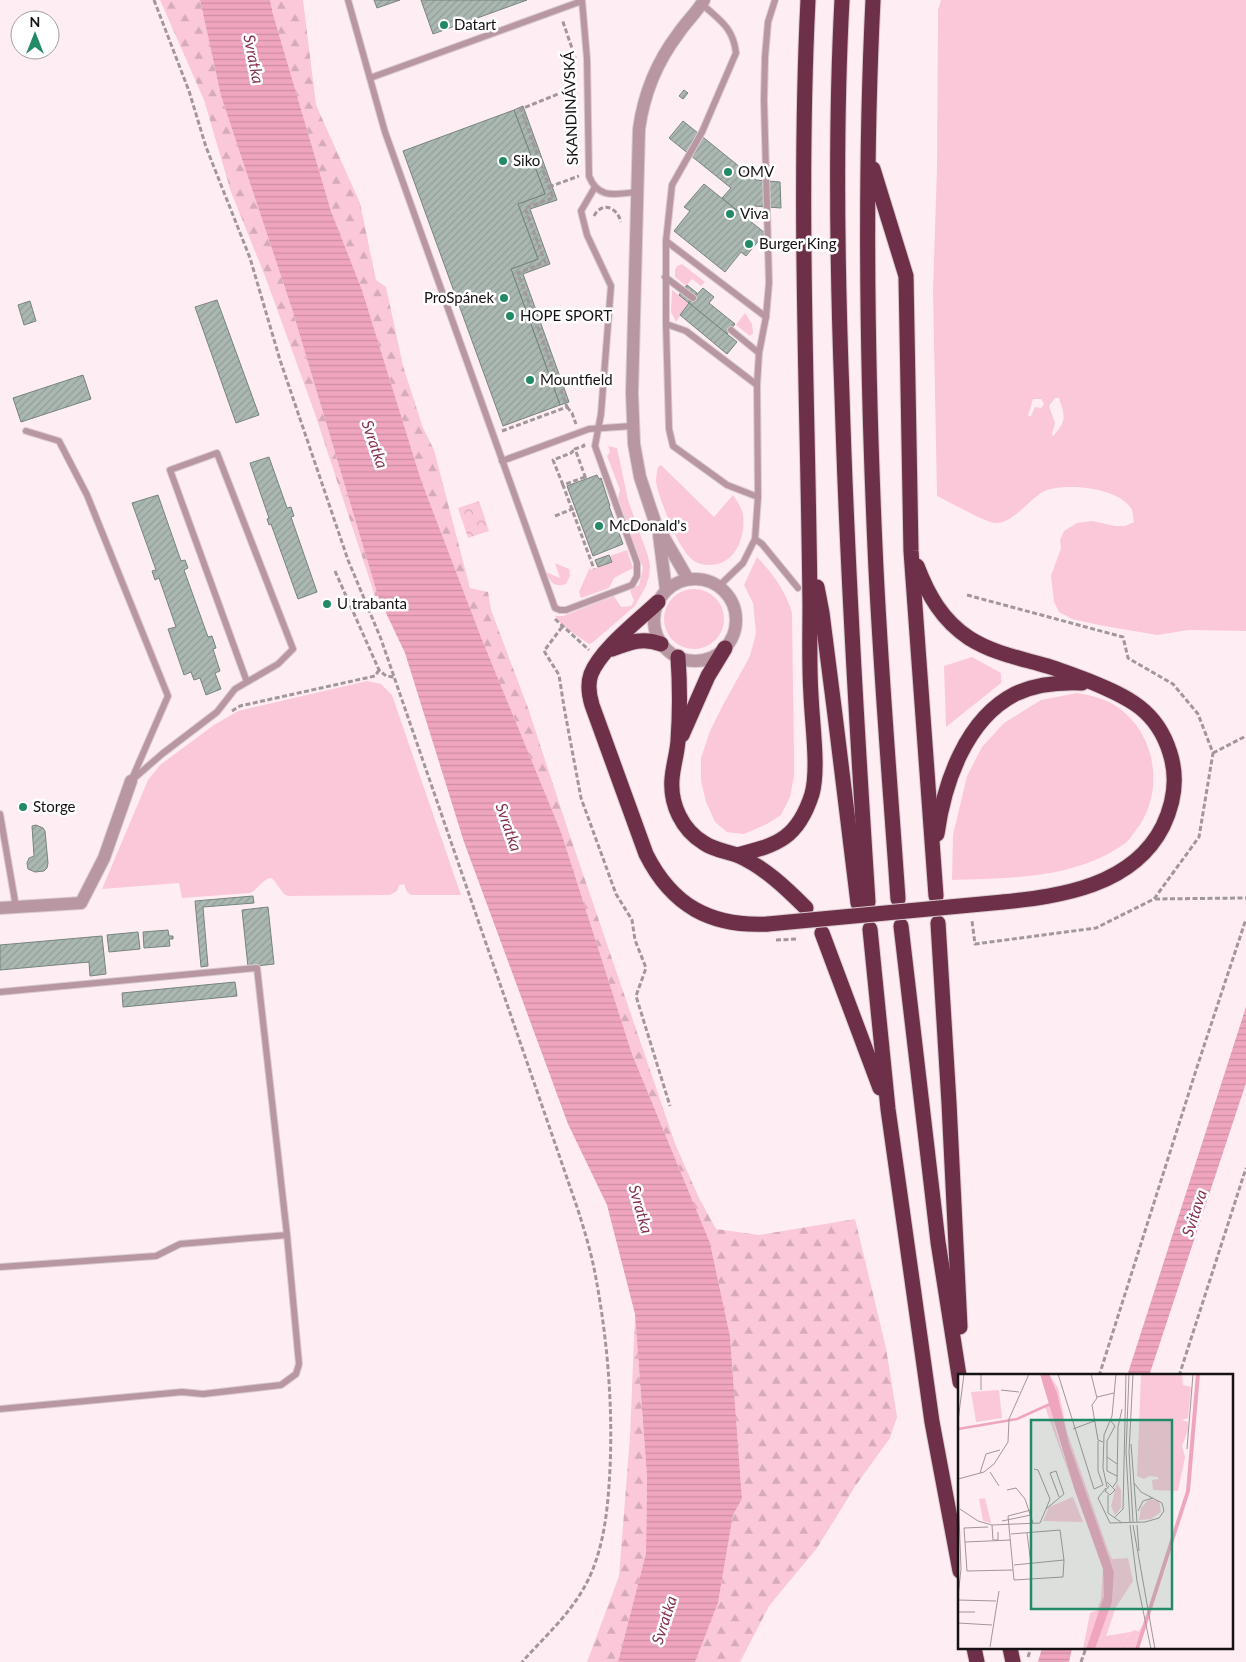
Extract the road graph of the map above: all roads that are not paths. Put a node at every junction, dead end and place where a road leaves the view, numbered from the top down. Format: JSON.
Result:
{"nodes":[{"id":1,"x":348,"y":0,"type":"edge"},
{"id":2,"x":582,"y":0,"type":"edge"},
{"id":3,"x":775,"y":0,"type":"edge"},
{"id":4,"x":808,"y":0,"type":"edge"},
{"id":5,"x":842,"y":0,"type":"edge"},
{"id":6,"x":873,"y":0,"type":"edge"},
{"id":7,"x":703,"y":2,"type":"edge"},
{"id":8,"x":370,"y":78,"type":"junction"},
{"id":9,"x":869,"y":156,"type":"junction"},
{"id":10,"x":595,"y":187,"type":"junction"},
{"id":11,"x":637,"y":192,"type":"junction"},
{"id":12,"x":666,"y":241,"type":"junction"},
{"id":13,"x":665,"y":277,"type":"junction"},
{"id":14,"x":693,"y":298,"type":"dead end"},
{"id":15,"x":766,"y":317,"type":"junction"},
{"id":16,"x":666,"y":324,"type":"junction"},
{"id":17,"x":731,"y":330,"type":"dead end"},
{"id":18,"x":759,"y":353,"type":"junction"},
{"id":19,"x":757,"y":385,"type":"junction"},
{"id":20,"x":632,"y":426,"type":"junction"},
{"id":21,"x":598,"y":427,"type":"junction"},
{"id":22,"x":26,"y":432,"type":"dead end"},
{"id":23,"x":502,"y":461,"type":"junction"},
{"id":24,"x":758,"y":497,"type":"junction"},
{"id":25,"x":659,"y":530,"type":"junction"},
{"id":26,"x":755,"y":538,"type":"junction"},
{"id":27,"x":809,"y":549,"type":"junction"},
{"id":28,"x":911,"y":551,"type":"junction"},
{"id":29,"x":688,"y":579,"type":"junction"},
{"id":30,"x":719,"y":586,"type":"junction"},
{"id":31,"x":798,"y":588,"type":"dead end"},
{"id":32,"x":662,"y":596,"type":"junction"},
{"id":33,"x":661,"y":644,"type":"junction"},
{"id":34,"x":600,"y":648,"type":"junction"},
{"id":35,"x":726,"y":648,"type":"junction"},
{"id":36,"x":678,"y":657,"type":"junction"},
{"id":37,"x":247,"y":682,"type":"junction"},
{"id":38,"x":1096,"y":684,"type":"junction"},
{"id":39,"x":678,"y":744,"type":"junction"},
{"id":40,"x":131,"y":781,"type":"junction"},
{"id":41,"x":0,"y":814,"type":"edge"},
{"id":42,"x":2,"y":840,"type":"edge"},
{"id":43,"x":737,"y":855,"type":"junction"},
{"id":44,"x":934,"y":880,"type":"junction"},
{"id":45,"x":936,"y":896,"type":"dead end"},
{"id":46,"x":898,"y":900,"type":"dead end"},
{"id":47,"x":16,"y":907,"type":"junction"},
{"id":48,"x":0,"y":908,"type":"edge"},
{"id":49,"x":806,"y":908,"type":"dead end"},
{"id":50,"x":938,"y":923,"type":"dead end"},
{"id":51,"x":901,"y":926,"type":"dead end"},
{"id":52,"x":870,"y":929,"type":"dead end"},
{"id":53,"x":822,"y":934,"type":"dead end"},
{"id":54,"x":0,"y":992,"type":"edge"},
{"id":55,"x":888,"y":1108,"type":"junction"},
{"id":56,"x":287,"y":1235,"type":"junction"},
{"id":57,"x":0,"y":1265,"type":"edge"},
{"id":58,"x":959,"y":1374,"type":"edge"},
{"id":59,"x":962,"y":1374,"type":"edge"},
{"id":60,"x":0,"y":1409,"type":"edge"},
{"id":61,"x":958,"y":1560,"type":"edge"}],
"edges":[{"from":1,"to":8,"type":"lane"},
{"from":2,"to":8,"type":"lane"},
{"from":2,"to":10,"type":"lane","name":"SKANDINÁVSKÁ"},
{"from":3,"to":15,"type":"lane"},
{"from":4,"to":27,"type":"highway"},
{"from":5,"to":27,"type":"highway"},
{"from":6,"to":9,"type":"highway"},
{"from":7,"to":11,"type":"street"},
{"from":7,"to":12,"type":"lane"},
{"from":8,"to":23,"type":"lane"},
{"from":9,"to":28,"type":"highway"},
{"from":9,"to":46,"type":"highway"},
{"from":10,"to":11,"type":"lane"},
{"from":10,"to":21,"type":"lane"},
{"from":11,"to":20,"type":"street"},
{"from":12,"to":13,"type":"lane"},
{"from":12,"to":15,"type":"lane"},
{"from":13,"to":14,"type":"lane"},
{"from":13,"to":16,"type":"lane"},
{"from":15,"to":18,"type":"lane"},
{"from":16,"to":19,"type":"lane"},
{"from":16,"to":24,"type":"lane"},
{"from":17,"to":18,"type":"lane"},
{"from":18,"to":19,"type":"lane"},
{"from":19,"to":24,"type":"lane"},
{"from":20,"to":21,"type":"lane"},
{"from":20,"to":25,"type":"street"},
{"from":21,"to":23,"type":"lane"},
{"from":21,"to":23,"type":"lane"},
{"from":22,"to":40,"type":"lane"},
{"from":24,"to":26,"type":"lane"},
{"from":25,"to":29,"type":"street"},
{"from":25,"to":32,"type":"street"},
{"from":26,"to":30,"type":"lane"},
{"from":26,"to":31,"type":"lane"},
{"from":27,"to":43,"type":"highway"},
{"from":28,"to":38,"type":"highway"},
{"from":28,"to":44,"type":"highway"},
{"from":29,"to":30,"type":"street"},
{"from":29,"to":32,"type":"street"},
{"from":30,"to":35,"type":"street"},
{"from":32,"to":33,"type":"street"},
{"from":32,"to":34,"type":"highway"},
{"from":33,"to":34,"type":"highway"},
{"from":33,"to":36,"type":"street"},
{"from":34,"to":38,"type":"highway","bridge":true},
{"from":35,"to":36,"type":"street"},
{"from":35,"to":39,"type":"highway"},
{"from":36,"to":39,"type":"highway"},
{"from":37,"to":37,"type":"lane"},
{"from":37,"to":40,"type":"lane"},
{"from":38,"to":44,"type":"highway"},
{"from":39,"to":43,"type":"highway"},
{"from":40,"to":47,"type":"street"},
{"from":41,"to":42,"type":"lane"},
{"from":42,"to":47,"type":"lane"},
{"from":43,"to":49,"type":"highway"},
{"from":44,"to":45,"type":"highway"},
{"from":47,"to":48,"type":"street"},
{"from":50,"to":59,"type":"highway"},
{"from":51,"to":58,"type":"highway"},
{"from":52,"to":55,"type":"highway"},
{"from":53,"to":55,"type":"highway"},
{"from":54,"to":56,"type":"lane"},
{"from":55,"to":61,"type":"highway"},
{"from":56,"to":57,"type":"lane"},
{"from":56,"to":60,"type":"lane"}]}
